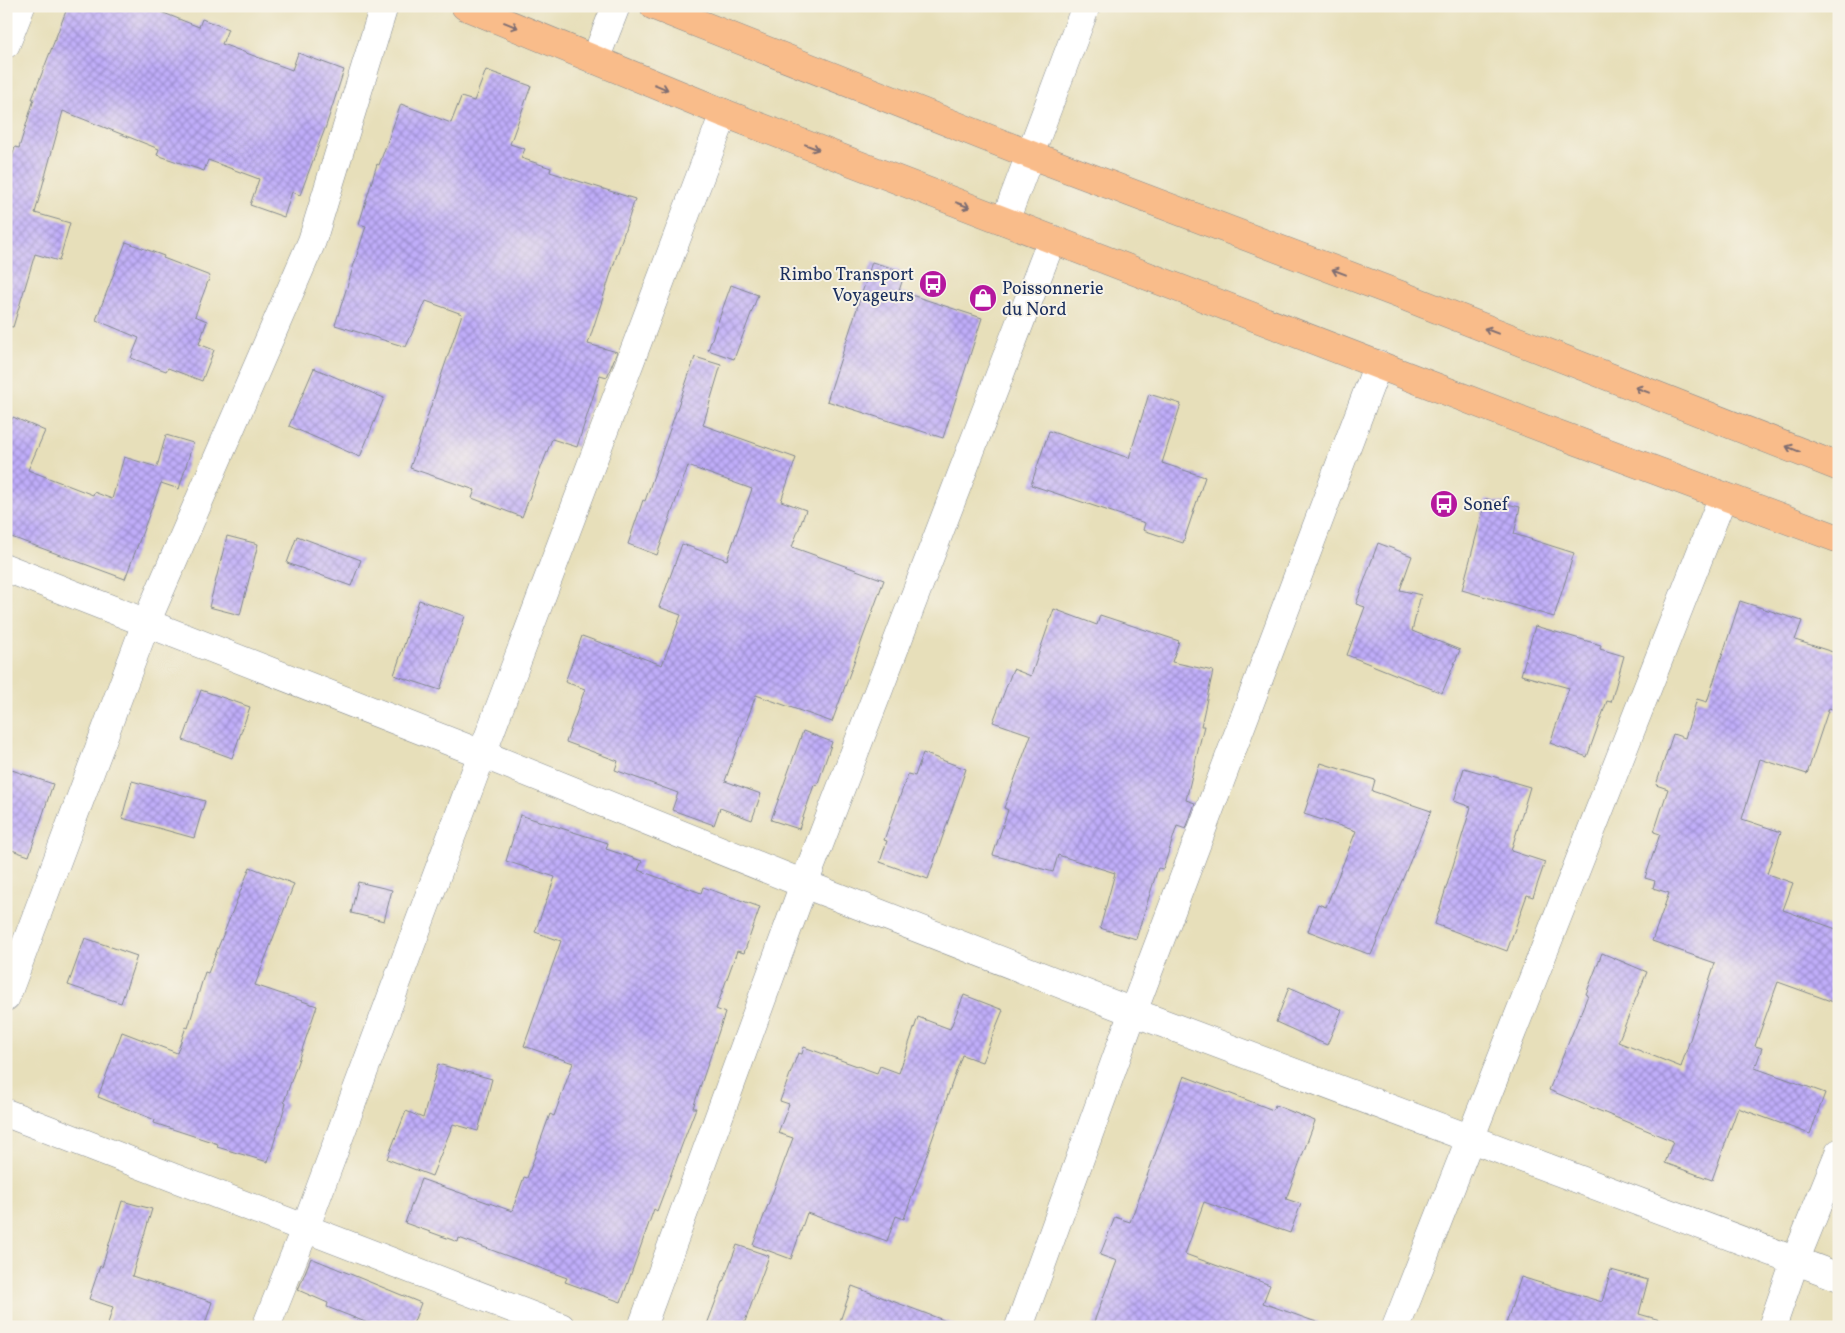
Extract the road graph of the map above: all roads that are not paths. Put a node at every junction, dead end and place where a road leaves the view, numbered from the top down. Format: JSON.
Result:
{"nodes":[{"id":1,"x":21,"y":6,"type":"edge"},
{"id":2,"x":384,"y":6,"type":"edge"},
{"id":3,"x":466,"y":6,"type":"edge"},
{"id":4,"x":616,"y":6,"type":"edge"},
{"id":5,"x":654,"y":6,"type":"edge"},
{"id":6,"x":1086,"y":6,"type":"edge"},
{"id":7,"x":6,"y":44,"type":"edge"},
{"id":8,"x":595,"y":60,"type":"junction"},
{"id":9,"x":724,"y":113,"type":"junction"},
{"id":10,"x":1031,"y":155,"type":"junction"},
{"id":11,"x":1005,"y":222,"type":"junction"},
{"id":12,"x":1052,"y":239,"type":"junction"},
{"id":13,"x":1378,"y":364,"type":"junction"},
{"id":14,"x":1839,"y":467,"type":"edge"},
{"id":15,"x":1723,"y":496,"type":"junction"},
{"id":16,"x":1839,"y":540,"type":"edge"},
{"id":17,"x":6,"y":568,"type":"edge"},
{"id":18,"x":146,"y":622,"type":"junction"},
{"id":19,"x":482,"y":754,"type":"junction"},
{"id":20,"x":804,"y":884,"type":"junction"},
{"id":21,"x":6,"y":997,"type":"edge"},
{"id":22,"x":1133,"y":1012,"type":"junction"},
{"id":23,"x":6,"y":1113,"type":"edge"},
{"id":24,"x":1469,"y":1138,"type":"junction"},
{"id":25,"x":1839,"y":1153,"type":"edge"},
{"id":26,"x":305,"y":1229,"type":"junction"},
{"id":27,"x":1795,"y":1261,"type":"junction"},
{"id":28,"x":1839,"y":1277,"type":"edge"},
{"id":29,"x":266,"y":1327,"type":"edge"},
{"id":30,"x":561,"y":1327,"type":"edge"},
{"id":31,"x":642,"y":1327,"type":"edge"},
{"id":32,"x":1019,"y":1327,"type":"edge"},
{"id":33,"x":1396,"y":1327,"type":"edge"},
{"id":34,"x":1772,"y":1327,"type":"edge"}],
"edges":[{"from":1,"to":7,"type":"street"},
{"from":2,"to":18,"type":"street"},
{"from":3,"to":8,"type":"highway","one_way":true},
{"from":4,"to":8,"type":"street"},
{"from":5,"to":10,"type":"highway"},
{"from":6,"to":10,"type":"street"},
{"from":8,"to":9,"type":"highway","one_way":true},
{"from":9,"to":11,"type":"highway","one_way":true},
{"from":9,"to":19,"type":"street"},
{"from":10,"to":11,"type":"street"},
{"from":14,"to":10,"type":"highway","one_way":true},
{"from":11,"to":12,"type":"highway"},
{"from":12,"to":13,"type":"highway"},
{"from":12,"to":20,"type":"street"},
{"from":13,"to":15,"type":"highway"},
{"from":13,"to":22,"type":"street"},
{"from":15,"to":16,"type":"highway"},
{"from":15,"to":24,"type":"street"},
{"from":17,"to":18,"type":"street"},
{"from":18,"to":19,"type":"street"},
{"from":18,"to":21,"type":"street"},
{"from":19,"to":20,"type":"street"},
{"from":19,"to":26,"type":"street"},
{"from":20,"to":22,"type":"street"},
{"from":20,"to":31,"type":"street"},
{"from":22,"to":24,"type":"street"},
{"from":22,"to":32,"type":"street"},
{"from":23,"to":26,"type":"street"},
{"from":24,"to":27,"type":"street"},
{"from":24,"to":33,"type":"street"},
{"from":25,"to":27,"type":"street"},
{"from":26,"to":29,"type":"street"},
{"from":26,"to":30,"type":"street"},
{"from":27,"to":28,"type":"street"},
{"from":27,"to":34,"type":"street"}]}
